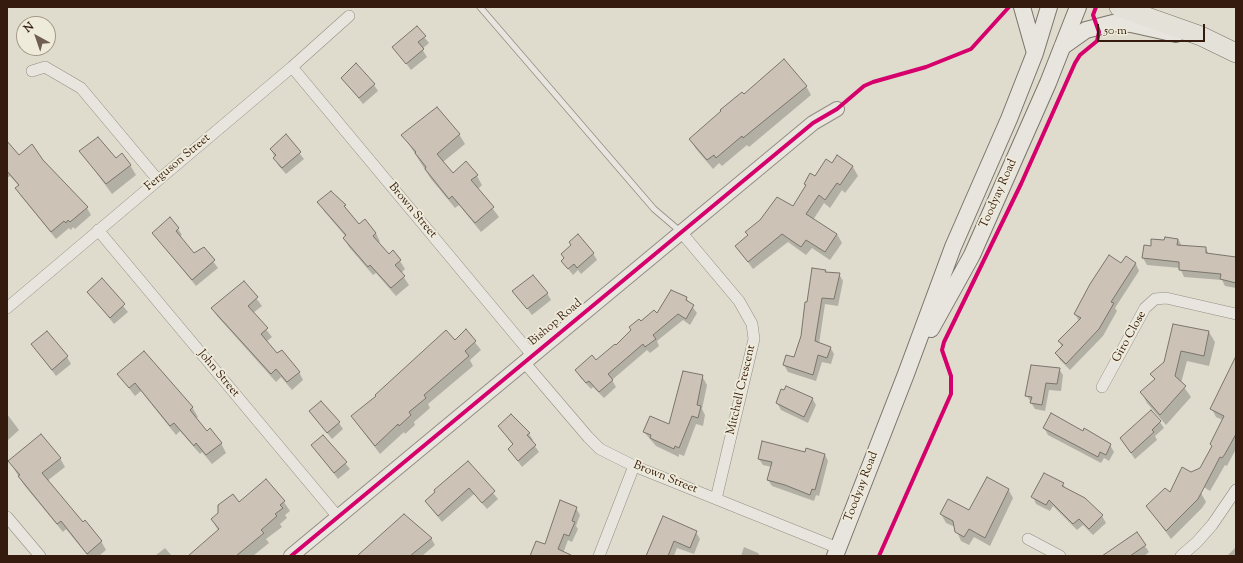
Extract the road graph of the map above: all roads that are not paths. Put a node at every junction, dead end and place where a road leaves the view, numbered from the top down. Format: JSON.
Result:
{"nodes":[{"id":1,"x":480,"y":7,"type":"edge"},
{"id":2,"x":1022,"y":7,"type":"edge"},
{"id":3,"x":1049,"y":7,"type":"edge"},
{"id":4,"x":1078,"y":7,"type":"edge"},
{"id":5,"x":1119,"y":7,"type":"edge"},
{"id":6,"x":349,"y":16,"type":"dead end"},
{"id":7,"x":1201,"y":36,"type":"junction"},
{"id":8,"x":1062,"y":47,"type":"junction"},
{"id":9,"x":1236,"y":52,"type":"edge"},
{"id":10,"x":1035,"y":53,"type":"junction"},
{"id":11,"x":292,"y":67,"type":"junction"},
{"id":12,"x":32,"y":71,"type":"dead end"},
{"id":13,"x":837,"y":109,"type":"dead end"},
{"id":14,"x":158,"y":180,"type":"junction"},
{"id":15,"x":98,"y":230,"type":"junction"},
{"id":16,"x":681,"y":232,"type":"junction"},
{"id":17,"x":7,"y":308,"type":"edge"},
{"id":18,"x":1236,"y":314,"type":"edge"},
{"id":19,"x":528,"y":358,"type":"junction"},
{"id":20,"x":906,"y":374,"type":"junction"},
{"id":21,"x":1102,"y":387,"type":"dead end"},
{"id":22,"x":634,"y":466,"type":"junction"},
{"id":23,"x":1236,"y":490,"type":"edge"},
{"id":24,"x":716,"y":499,"type":"junction"},
{"id":25,"x":7,"y":517,"type":"edge"},
{"id":26,"x":338,"y":517,"type":"junction"},
{"id":27,"x":1028,"y":539,"type":"dead end"},
{"id":28,"x":837,"y":552,"type":"edge"},
{"id":29,"x":40,"y":556,"type":"edge"},
{"id":30,"x":291,"y":556,"type":"edge"},
{"id":31,"x":600,"y":556,"type":"edge"},
{"id":32,"x":1060,"y":556,"type":"edge"},
{"id":33,"x":1181,"y":556,"type":"edge"}],
"edges":[{"from":1,"to":16,"type":"lane"},
{"from":2,"to":10,"type":"main road"},
{"from":3,"to":10,"type":"main road","name":"Toodyay Road"},
{"from":4,"to":8,"type":"main road","name":"Toodyay Road"},
{"from":5,"to":7,"type":"highway"},
{"from":6,"to":11,"type":"street","name":"Ferguson Street"},
{"from":7,"to":8,"type":"main road"},
{"from":7,"to":9,"type":"highway"},
{"from":8,"to":20,"type":"main road","name":"Toodyay Road"},
{"from":10,"to":20,"type":"main road","name":"Toodyay Road"},
{"from":11,"to":14,"type":"street","name":"Ferguson Street"},
{"from":11,"to":19,"type":"street","name":"Brown Street"},
{"from":12,"to":14,"type":"street"},
{"from":13,"to":16,"type":"street","name":"Bishop Road"},
{"from":14,"to":15,"type":"street","name":"Ferguson Street"},
{"from":15,"to":17,"type":"street","name":"Ferguson Street"},
{"from":15,"to":26,"type":"street","name":"John Street"},
{"from":16,"to":19,"type":"street","name":"Bishop Road"},
{"from":16,"to":24,"type":"street","name":"Mitchell Crescent"},
{"from":18,"to":21,"type":"street","name":"Giro Close"},
{"from":19,"to":22,"type":"street","name":"Brown Street"},
{"from":19,"to":26,"type":"street","name":"Bishop Road"},
{"from":20,"to":28,"type":"main road","name":"Toodyay Road"},
{"from":22,"to":24,"type":"street","name":"Brown Street"},
{"from":22,"to":31,"type":"street"},
{"from":23,"to":33,"type":"street"},
{"from":24,"to":28,"type":"street","name":"Brown Street"},
{"from":25,"to":29,"type":"street"},
{"from":26,"to":30,"type":"street","name":"Bishop Road"},
{"from":27,"to":32,"type":"street"}]}
